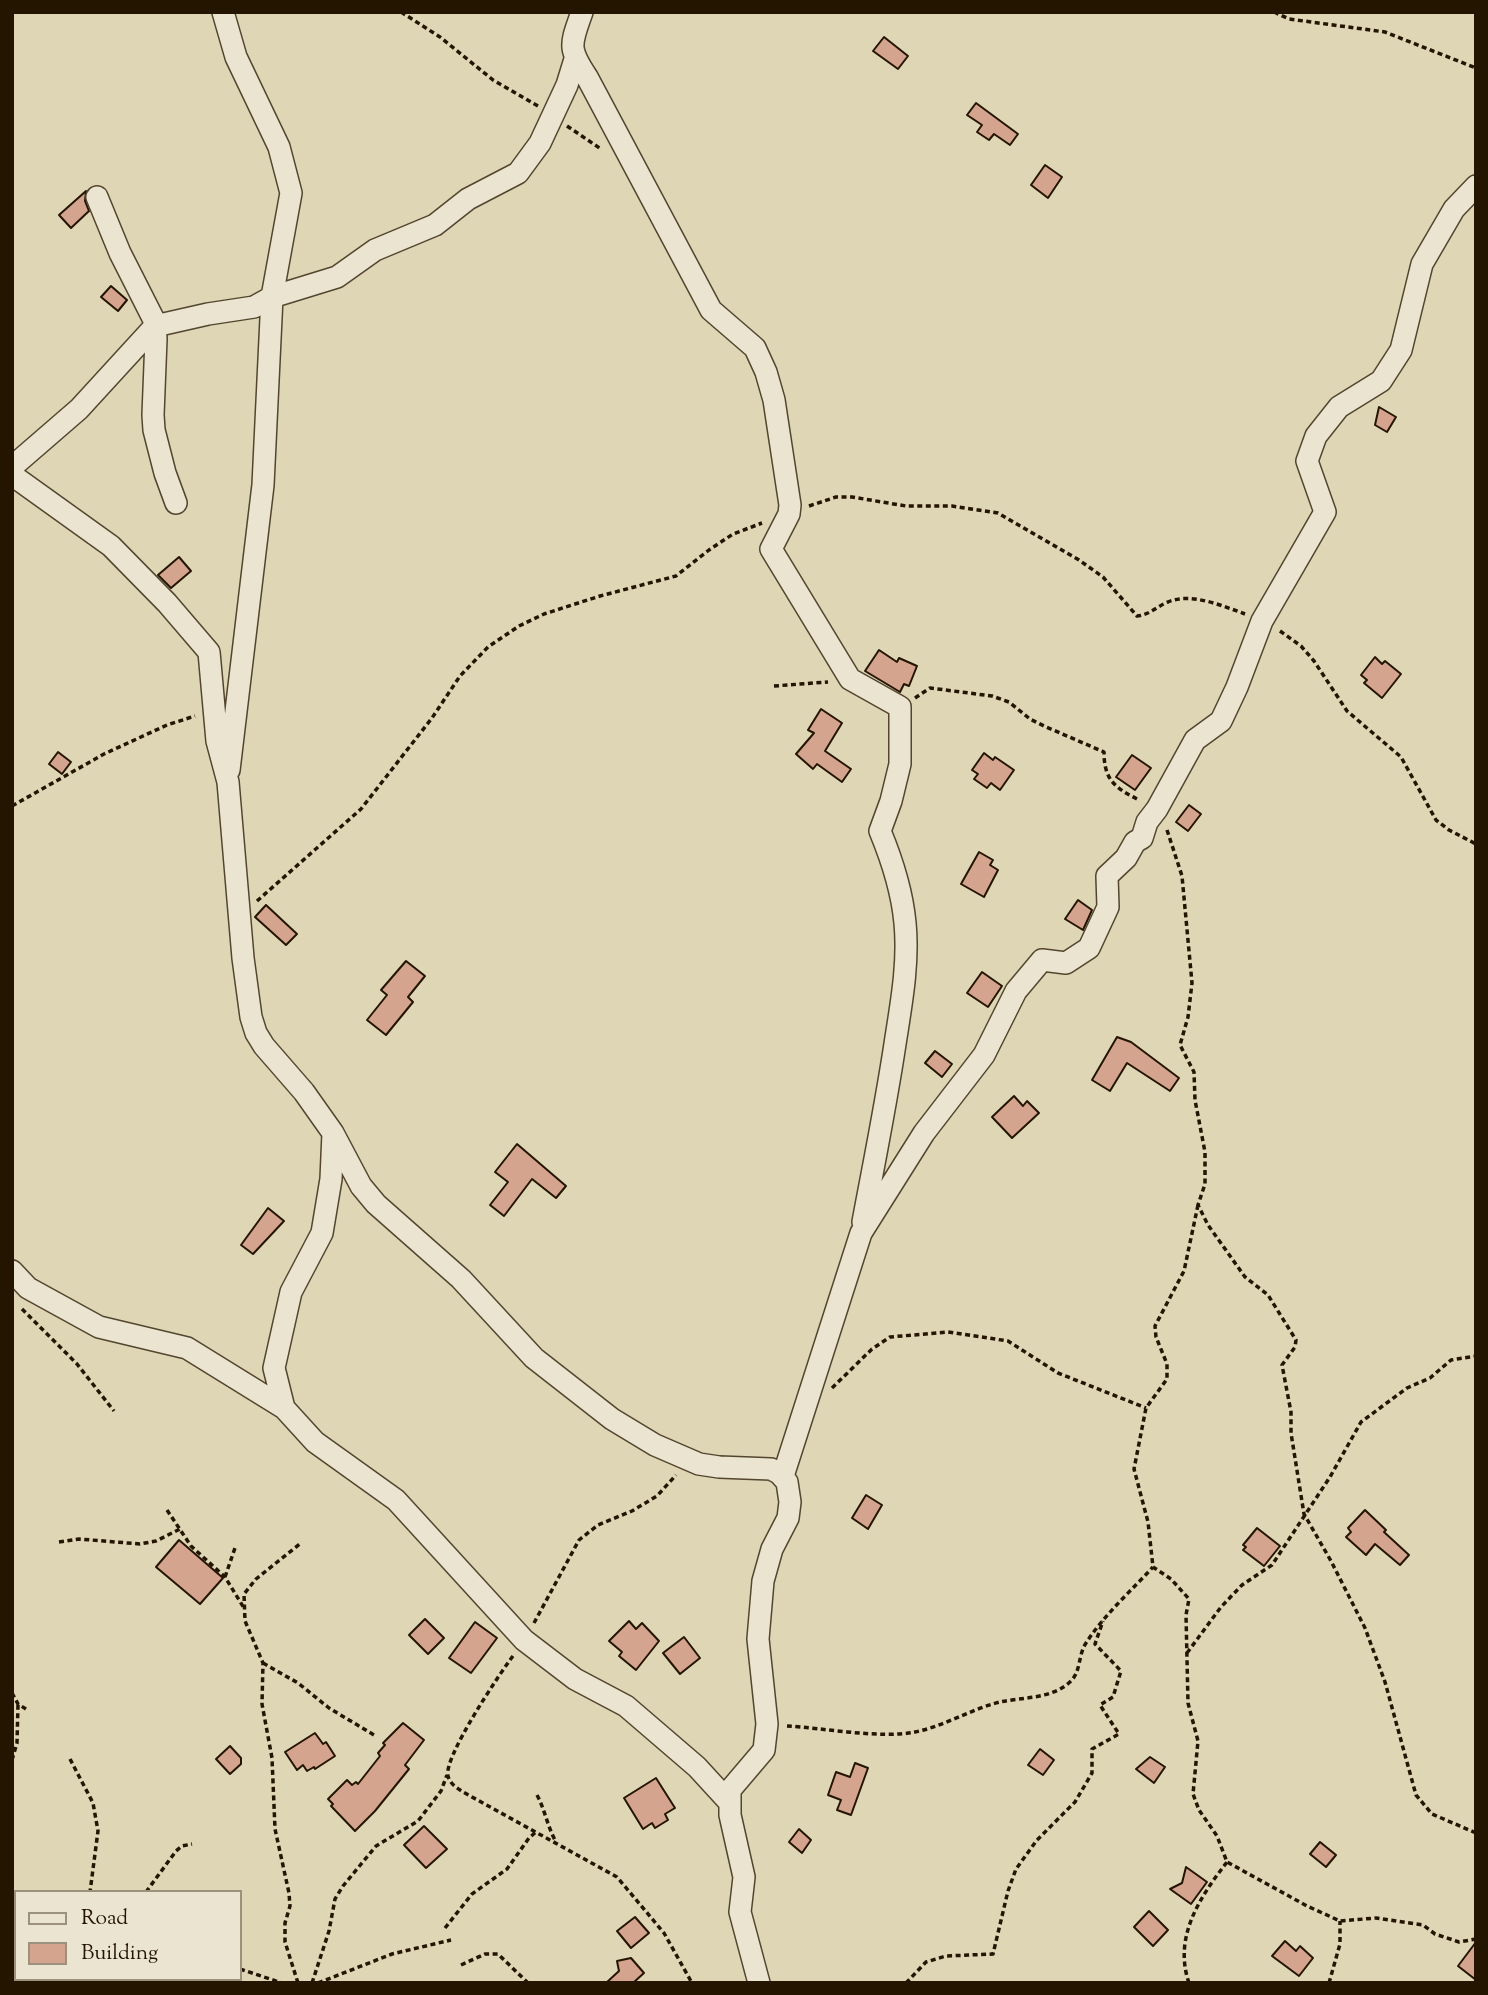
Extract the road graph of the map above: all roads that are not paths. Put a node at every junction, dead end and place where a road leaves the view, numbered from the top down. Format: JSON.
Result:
{"nodes":[{"id":1,"x":223,"y":12,"type":"edge"},
{"id":2,"x":582,"y":12,"type":"edge"},
{"id":3,"x":575,"y":59,"type":"junction"},
{"id":4,"x":1476,"y":186,"type":"edge"},
{"id":5,"x":97,"y":197,"type":"dead end"},
{"id":6,"x":272,"y":297,"type":"junction"},
{"id":7,"x":155,"y":326,"type":"junction"},
{"id":8,"x":12,"y":467,"type":"edge"},
{"id":9,"x":12,"y":475,"type":"edge"},
{"id":10,"x":176,"y":503,"type":"dead end"},
{"id":11,"x":228,"y":782,"type":"junction"},
{"id":12,"x":333,"y":1133,"type":"junction"},
{"id":13,"x":861,"y":1233,"type":"junction"},
{"id":14,"x":12,"y":1271,"type":"edge"},
{"id":15,"x":284,"y":1408,"type":"junction"},
{"id":16,"x":783,"y":1476,"type":"junction"},
{"id":17,"x":730,"y":1803,"type":"junction"},
{"id":18,"x":759,"y":1983,"type":"edge"}],
"edges":[{"from":1,"to":6,"type":"street"},
{"from":2,"to":3,"type":"street"},
{"from":3,"to":6,"type":"street"},
{"from":3,"to":13,"type":"street"},
{"from":4,"to":13,"type":"street"},
{"from":5,"to":7,"type":"street"},
{"from":6,"to":7,"type":"street"},
{"from":6,"to":11,"type":"street"},
{"from":7,"to":8,"type":"street"},
{"from":7,"to":10,"type":"street"},
{"from":9,"to":11,"type":"street"},
{"from":11,"to":12,"type":"street"},
{"from":12,"to":15,"type":"street"},
{"from":12,"to":16,"type":"street"},
{"from":13,"to":16,"type":"street"},
{"from":14,"to":15,"type":"street"},
{"from":15,"to":17,"type":"street"},
{"from":16,"to":17,"type":"street"},
{"from":17,"to":18,"type":"street"}]}
